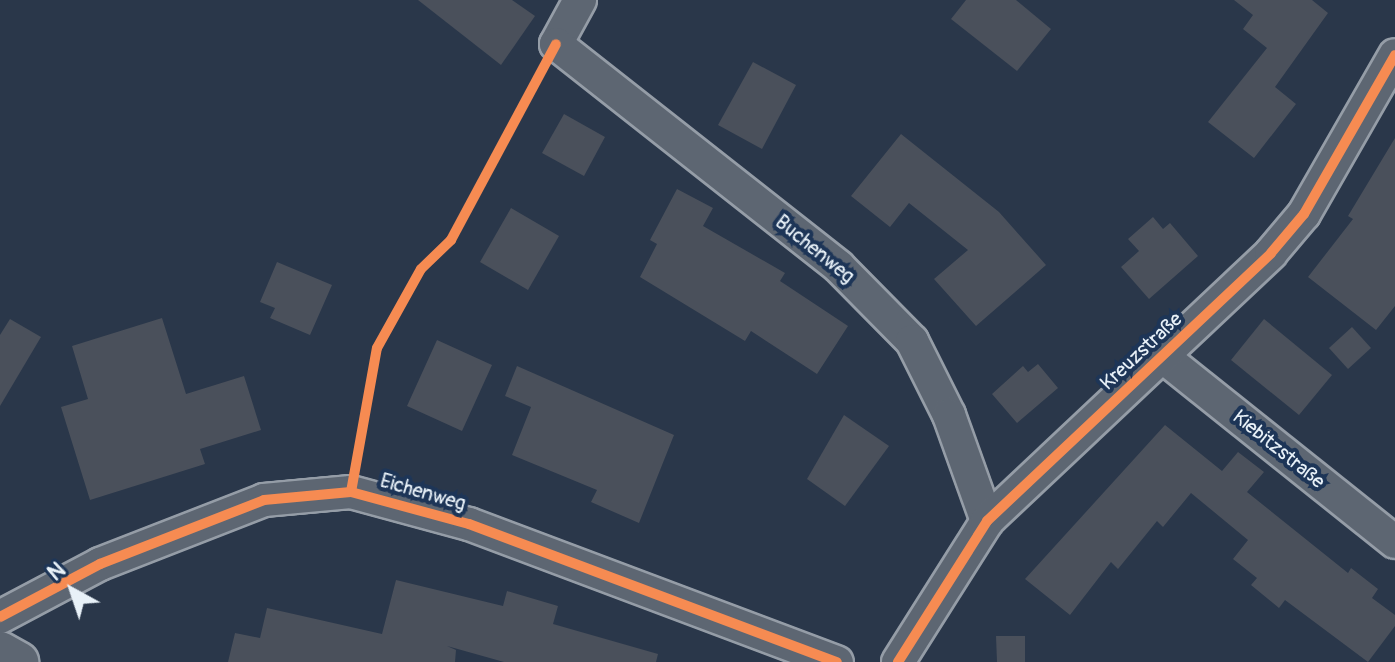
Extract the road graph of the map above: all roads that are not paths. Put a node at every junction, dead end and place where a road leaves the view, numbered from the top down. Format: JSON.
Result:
{"nodes":[{"id":1,"x":580,"y":0,"type":"edge"},
{"id":2,"x":1395,"y":55,"type":"edge"},
{"id":3,"x":1162,"y":356,"type":"junction"},
{"id":4,"x":987,"y":521,"type":"junction"},
{"id":5,"x":1395,"y":542,"type":"edge"},
{"id":6,"x":0,"y":617,"type":"edge"},
{"id":7,"x":0,"y":652,"type":"edge"},
{"id":8,"x":18,"y":662,"type":"edge"},
{"id":9,"x":837,"y":662,"type":"edge"},
{"id":10,"x":898,"y":662,"type":"edge"}],
"edges":[{"from":1,"to":4,"type":"street","name":"Buchenweg"},
{"from":2,"to":3,"type":"street","name":"Kreuzstraße"},
{"from":3,"to":4,"type":"street","name":"Kreuzstraße"},
{"from":3,"to":5,"type":"street","name":"Kiebitzstraße"},
{"from":4,"to":10,"type":"street","name":"Kreuzstraße"},
{"from":6,"to":9,"type":"street","name":"Eichenweg"},
{"from":7,"to":8,"type":"street"}]}
